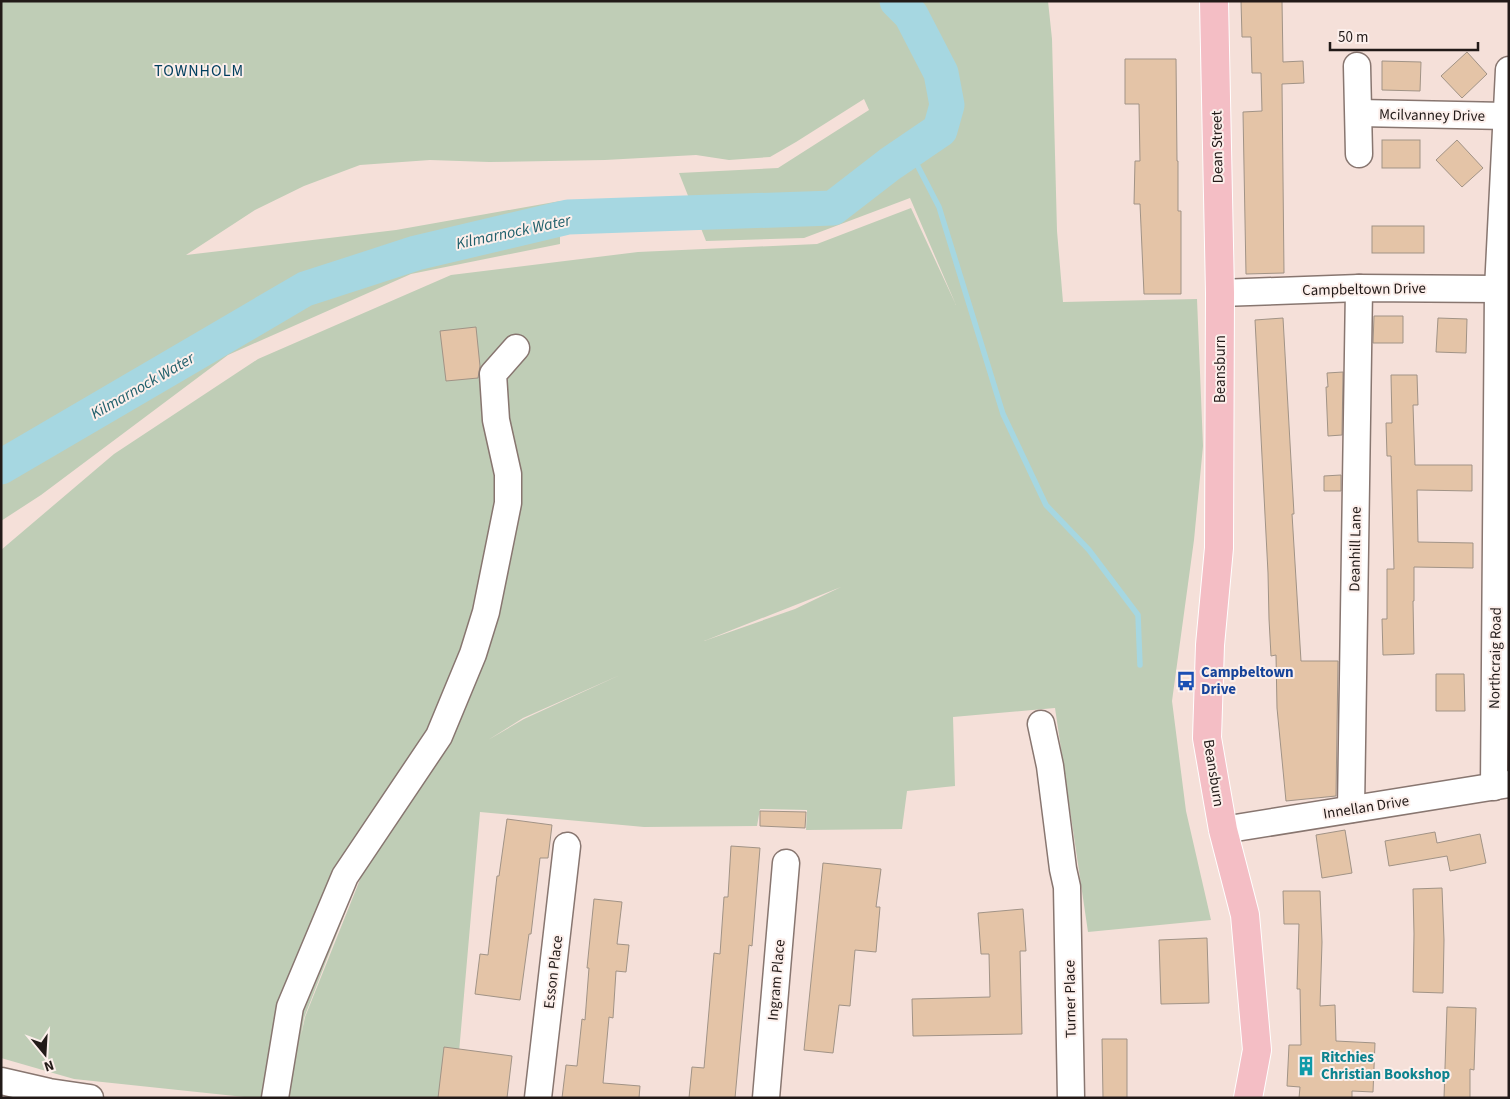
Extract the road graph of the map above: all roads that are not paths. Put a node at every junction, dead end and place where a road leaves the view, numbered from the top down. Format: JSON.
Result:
{"nodes":[{"id":1,"x":1214,"y":1,"type":"edge"},
{"id":2,"x":1358,"y":66,"type":"dead end"},
{"id":3,"x":1509,"y":70,"type":"edge"},
{"id":4,"x":1358,"y":113,"type":"junction"},
{"id":5,"x":1506,"y":116,"type":"junction"},
{"id":6,"x":1359,"y":154,"type":"dead end"},
{"id":7,"x":1359,"y":288,"type":"junction"},
{"id":8,"x":1503,"y":288,"type":"edge"},
{"id":9,"x":1220,"y":293,"type":"junction"},
{"id":10,"x":516,"y":348,"type":"dead end"},
{"id":11,"x":1503,"y":466,"type":"edge"},
{"id":12,"x":1041,"y":724,"type":"dead end"},
{"id":13,"x":1501,"y":785,"type":"edge"},
{"id":14,"x":1351,"y":809,"type":"junction"},
{"id":15,"x":1223,"y":830,"type":"junction"},
{"id":16,"x":567,"y":846,"type":"dead end"},
{"id":17,"x":786,"y":863,"type":"dead end"},
{"id":18,"x":1,"y":1081,"type":"edge"},
{"id":19,"x":90,"y":1098,"type":"edge"},
{"id":20,"x":274,"y":1098,"type":"edge"},
{"id":21,"x":538,"y":1098,"type":"edge"},
{"id":22,"x":766,"y":1098,"type":"edge"},
{"id":23,"x":1071,"y":1098,"type":"edge"},
{"id":24,"x":1248,"y":1098,"type":"edge"}],
"edges":[{"from":1,"to":9,"type":"main road","name":"Dean Street"},
{"from":2,"to":4,"type":"street","name":"Mcilvanney Drive"},
{"from":3,"to":5,"type":"street","name":"Mcilvanney Drive"},
{"from":4,"to":5,"type":"street","name":"Mcilvanney Drive"},
{"from":4,"to":6,"type":"street","name":"Mcilvanney Drive"},
{"from":5,"to":8,"type":"street","name":"Mcilvanney Drive"},
{"from":7,"to":8,"type":"street","name":"Campbeltown Drive"},
{"from":7,"to":9,"type":"street","name":"Campbeltown Drive"},
{"from":7,"to":14,"type":"street","name":"Deanhill Lane"},
{"from":8,"to":11,"type":"street","name":"Northcraig Road"},
{"from":9,"to":15,"type":"main road","name":"Beansburn"},
{"from":10,"to":20,"type":"street"},
{"from":11,"to":13,"type":"street","name":"Northcraig Road"},
{"from":12,"to":23,"type":"street","name":"Turner Place"},
{"from":13,"to":14,"type":"street","name":"Innellan Drive"},
{"from":14,"to":15,"type":"street","name":"Innellan Drive"},
{"from":15,"to":24,"type":"main road","name":"Beansburn"},
{"from":16,"to":21,"type":"street","name":"Esson Place"},
{"from":17,"to":22,"type":"street","name":"Ingram Place"},
{"from":18,"to":19,"type":"street"}]}
